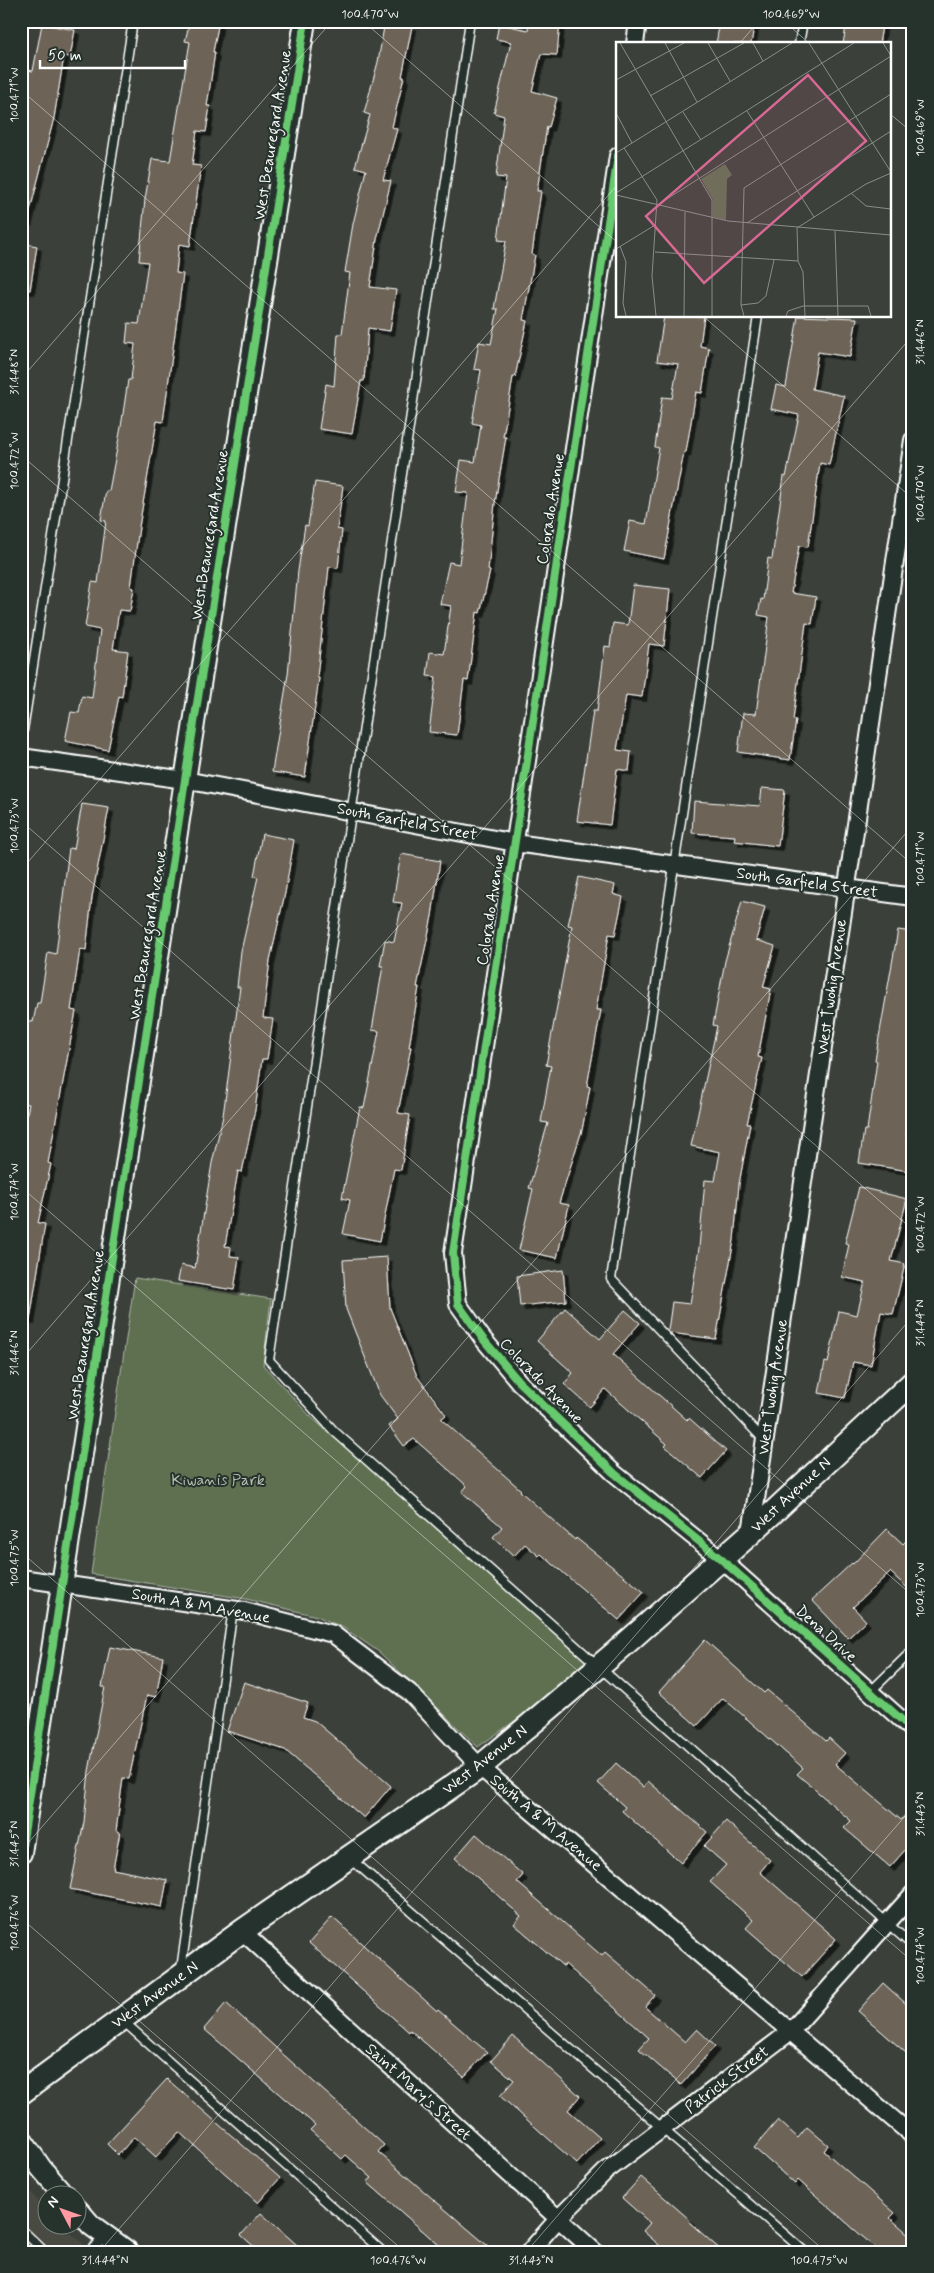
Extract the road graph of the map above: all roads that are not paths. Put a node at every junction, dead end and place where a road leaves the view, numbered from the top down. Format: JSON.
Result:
{"nodes":[{"id":1,"x":133,"y":21,"type":"edge"},
{"id":2,"x":305,"y":21,"type":"edge"},
{"id":3,"x":470,"y":21,"type":"edge"},
{"id":4,"x":638,"y":21,"type":"edge"},
{"id":5,"x":803,"y":21,"type":"edge"},
{"id":6,"x":634,"y":42,"type":"edge"},
{"id":7,"x":799,"y":42,"type":"edge"},
{"id":8,"x":616,"y":169,"type":"edge"},
{"id":9,"x":758,"y":318,"type":"edge"},
{"id":10,"x":913,"y":440,"type":"edge"},
{"id":11,"x":21,"y":743,"type":"edge"},
{"id":12,"x":21,"y":757,"type":"edge"},
{"id":13,"x":185,"y":780,"type":"junction"},
{"id":14,"x":351,"y":812,"type":"junction"},
{"id":15,"x":515,"y":843,"type":"junction"},
{"id":16,"x":674,"y":864,"type":"junction"},
{"id":17,"x":847,"y":888,"type":"junction"},
{"id":18,"x":913,"y":898,"type":"edge"},
{"id":19,"x":913,"y":1382,"type":"edge"},
{"id":20,"x":765,"y":1440,"type":"junction"},
{"id":21,"x":751,"y":1533,"type":"junction"},
{"id":22,"x":721,"y":1559,"type":"junction"},
{"id":23,"x":21,"y":1578,"type":"edge"},
{"id":24,"x":61,"y":1584,"type":"junction"},
{"id":25,"x":233,"y":1609,"type":"junction"},
{"id":26,"x":913,"y":1650,"type":"edge"},
{"id":27,"x":598,"y":1667,"type":"junction"},
{"id":28,"x":870,"y":1692,"type":"junction"},
{"id":29,"x":913,"y":1730,"type":"edge"},
{"id":30,"x":480,"y":1767,"type":"junction"},
{"id":31,"x":21,"y":1853,"type":"edge"},
{"id":32,"x":349,"y":1857,"type":"junction"},
{"id":33,"x":913,"y":1894,"type":"edge"},
{"id":34,"x":887,"y":1923,"type":"junction"},
{"id":35,"x":242,"y":1931,"type":"junction"},
{"id":36,"x":913,"y":1946,"type":"edge"},
{"id":37,"x":180,"y":1976,"type":"junction"},
{"id":38,"x":122,"y":2019,"type":"junction"},
{"id":39,"x":791,"y":2031,"type":"junction"},
{"id":40,"x":21,"y":2093,"type":"edge"},
{"id":41,"x":663,"y":2128,"type":"junction"},
{"id":42,"x":913,"y":2136,"type":"edge"},
{"id":43,"x":21,"y":2139,"type":"edge"},
{"id":44,"x":56,"y":2186,"type":"edge"},
{"id":45,"x":558,"y":2219,"type":"junction"},
{"id":46,"x":88,"y":2222,"type":"edge"},
{"id":47,"x":21,"y":2228,"type":"edge"},
{"id":48,"x":107,"y":2237,"type":"junction"},
{"id":49,"x":44,"y":2252,"type":"edge"},
{"id":50,"x":88,"y":2252,"type":"edge"},
{"id":51,"x":128,"y":2252,"type":"edge"},
{"id":52,"x":383,"y":2252,"type":"edge"},
{"id":53,"x":529,"y":2252,"type":"edge"},
{"id":54,"x":594,"y":2252,"type":"edge"},
{"id":55,"x":805,"y":2252,"type":"edge"}],
"edges":[{"from":1,"to":11,"type":"lane"},
{"from":2,"to":13,"type":"street","name":"West Beauregard Avenue"},
{"from":3,"to":14,"type":"lane"},
{"from":4,"to":6,"type":"street"},
{"from":5,"to":7,"type":"lane"},
{"from":8,"to":15,"type":"street","name":"Colorado Avenue"},
{"from":9,"to":16,"type":"lane"},
{"from":10,"to":17,"type":"street","name":"West Twohig Avenue"},
{"from":12,"to":13,"type":"street","name":"South Garfield Street"},
{"from":13,"to":14,"type":"street","name":"South Garfield Street"},
{"from":13,"to":24,"type":"street","name":"West Beauregard Avenue"},
{"from":14,"to":15,"type":"street","name":"South Garfield Street"},
{"from":14,"to":27,"type":"lane"},
{"from":15,"to":16,"type":"street","name":"South Garfield Street"},
{"from":15,"to":22,"type":"street","name":"Colorado Avenue"},
{"from":16,"to":17,"type":"street","name":"South Garfield Street"},
{"from":16,"to":20,"type":"lane"},
{"from":17,"to":18,"type":"street","name":"South Garfield Street"},
{"from":17,"to":20,"type":"street","name":"West Twohig Avenue"},
{"from":19,"to":21,"type":"main road","name":"West Avenue N"},
{"from":20,"to":21,"type":"street","name":"West Twohig Avenue"},
{"from":21,"to":22,"type":"main road","name":"West Avenue N"},
{"from":22,"to":27,"type":"main road","name":"West Avenue N"},
{"from":22,"to":28,"type":"street","name":"Dena Drive"},
{"from":23,"to":24,"type":"street","name":"South A & M Avenue"},
{"from":24,"to":25,"type":"street","name":"South A & M Avenue"},
{"from":24,"to":31,"type":"street","name":"West Beauregard Avenue"},
{"from":25,"to":30,"type":"street","name":"South A & M Avenue"},
{"from":25,"to":37,"type":"lane"},
{"from":26,"to":28,"type":"lane"},
{"from":27,"to":30,"type":"main road","name":"West Avenue N"},
{"from":27,"to":34,"type":"lane"},
{"from":28,"to":29,"type":"street","name":"Dena Drive"},
{"from":30,"to":32,"type":"main road","name":"West Avenue N"},
{"from":30,"to":39,"type":"street","name":"South A & M Avenue"},
{"from":32,"to":35,"type":"main road","name":"West Avenue N"},
{"from":32,"to":41,"type":"lane"},
{"from":33,"to":34,"type":"street","name":"Patrick Street"},
{"from":34,"to":36,"type":"lane"},
{"from":34,"to":39,"type":"street","name":"Patrick Street"},
{"from":35,"to":37,"type":"main road","name":"West Avenue N"},
{"from":35,"to":45,"type":"street","name":"Saint Mary's Street"},
{"from":37,"to":38,"type":"main road","name":"West Avenue N"},
{"from":38,"to":40,"type":"main road","name":"West Avenue N"},
{"from":38,"to":52,"type":"lane"},
{"from":39,"to":41,"type":"street","name":"Patrick Street"},
{"from":39,"to":42,"type":"street","name":"South A & M Avenue"},
{"from":41,"to":45,"type":"street","name":"Patrick Street"},
{"from":41,"to":55,"type":"lane"},
{"from":43,"to":44,"type":"street"},
{"from":45,"to":53,"type":"street","name":"Patrick Street"},
{"from":45,"to":54,"type":"street","name":"Saint Mary's Street"},
{"from":46,"to":48,"type":"street"},
{"from":47,"to":49,"type":"lane"},
{"from":48,"to":50,"type":"lane"},
{"from":48,"to":51,"type":"street"}]}
